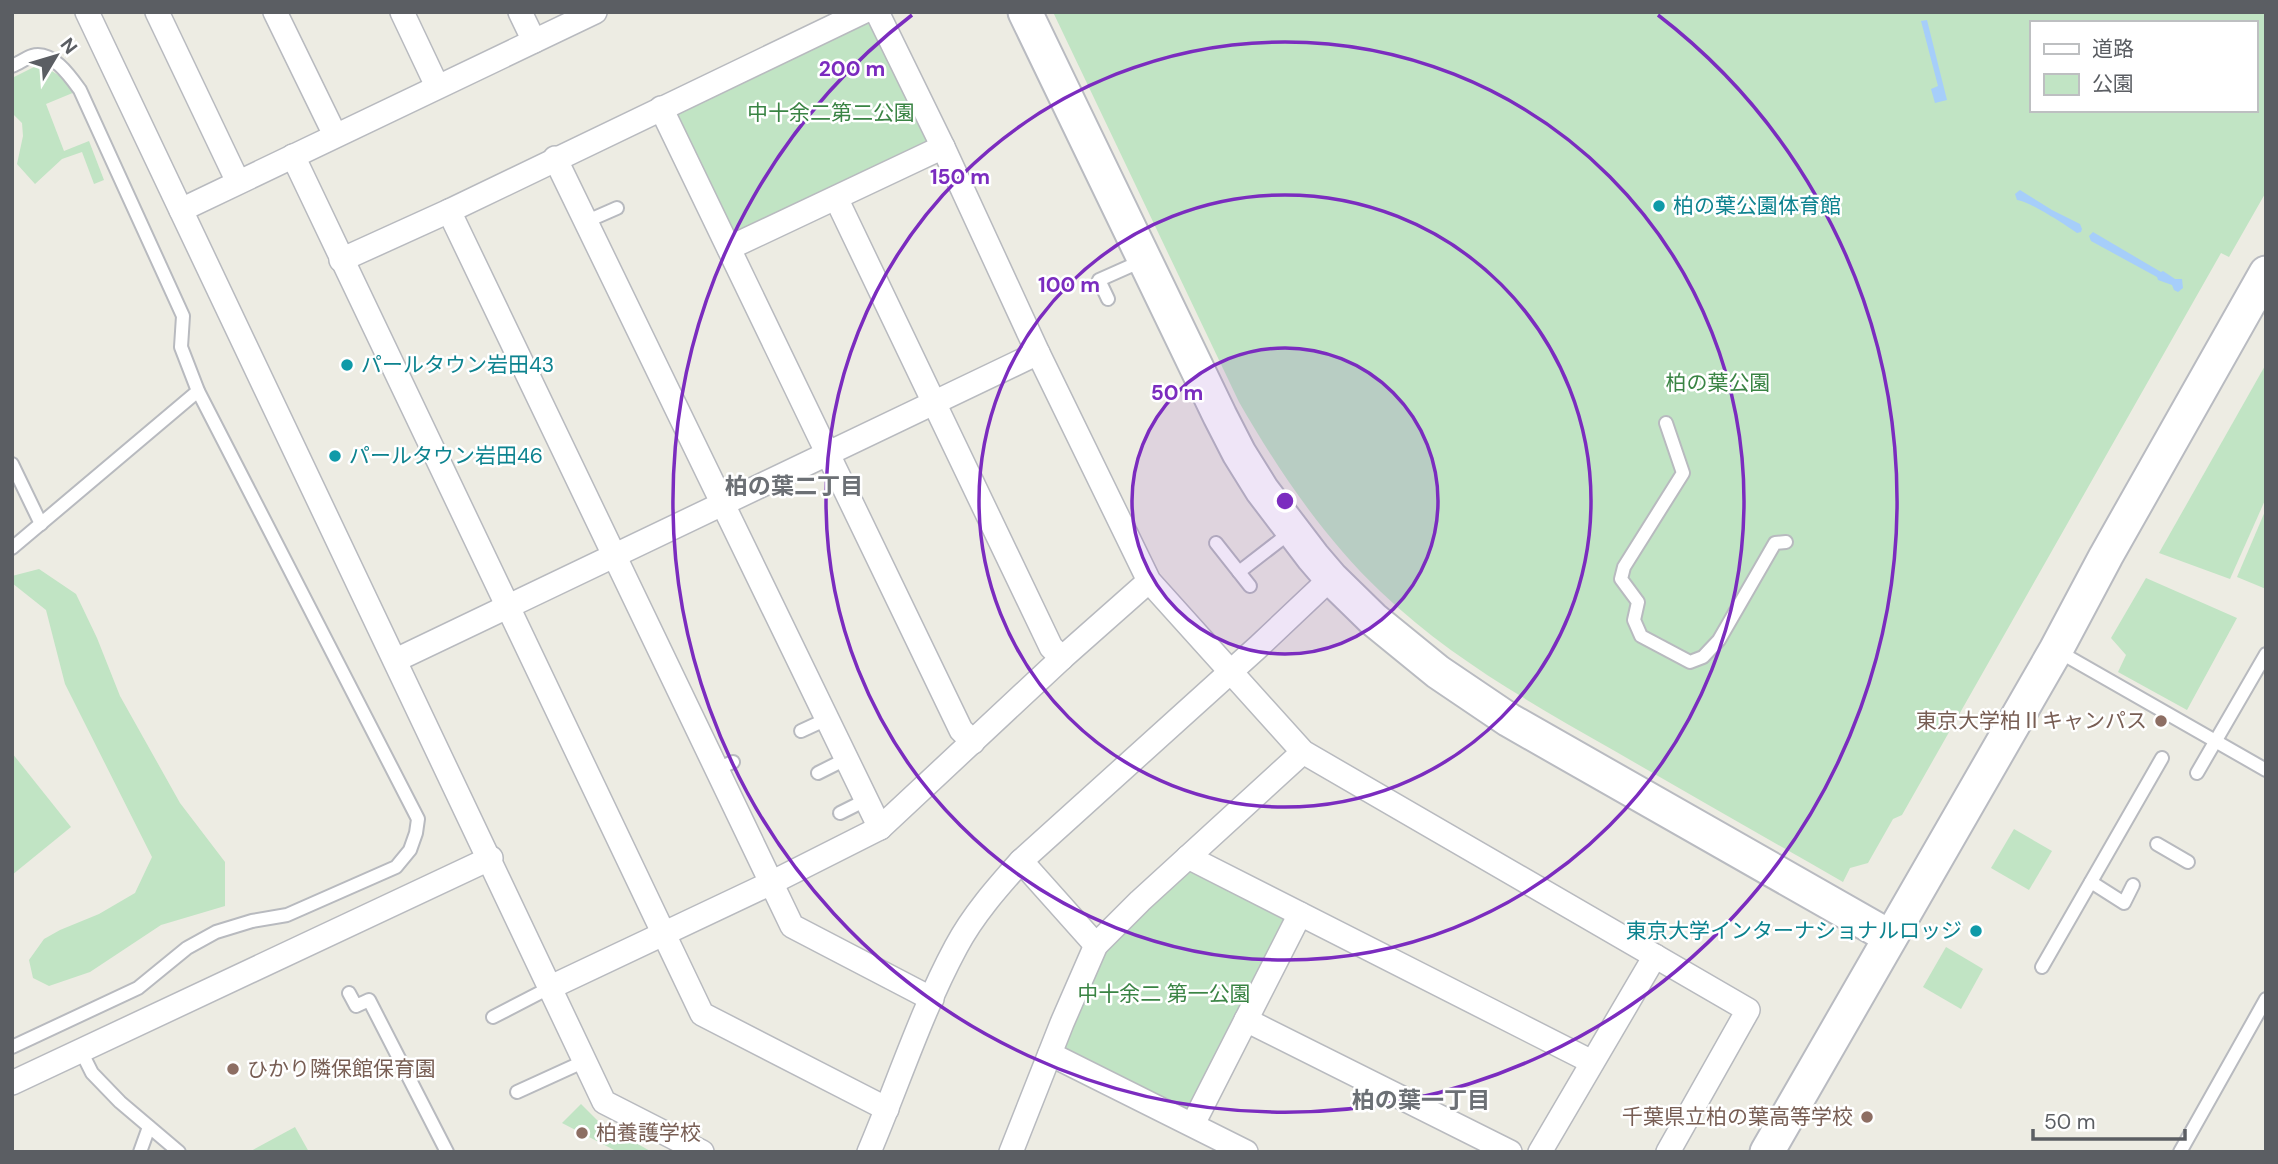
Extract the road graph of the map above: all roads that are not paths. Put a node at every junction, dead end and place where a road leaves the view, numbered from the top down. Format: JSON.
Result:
{"nodes":[{"id":1,"x":88,"y":12,"type":"edge"},
{"id":2,"x":157,"y":12,"type":"edge"},
{"id":3,"x":275,"y":12,"type":"edge"},
{"id":4,"x":402,"y":12,"type":"edge"},
{"id":5,"x":520,"y":12,"type":"edge"},
{"id":6,"x":595,"y":12,"type":"edge"},
{"id":7,"x":863,"y":12,"type":"edge"},
{"id":8,"x":877,"y":12,"type":"edge"},
{"id":9,"x":1026,"y":12,"type":"edge"},
{"id":10,"x":534,"y":41,"type":"junction"},
{"id":11,"x":12,"y":66,"type":"edge"},
{"id":12,"x":437,"y":86,"type":"junction"},
{"id":13,"x":662,"y":108,"type":"junction"},
{"id":14,"x":335,"y":135,"type":"junction"},
{"id":15,"x":943,"y":147,"type":"junction"},
{"id":16,"x":293,"y":156,"type":"junction"},
{"id":17,"x":555,"y":158,"type":"junction"},
{"id":18,"x":238,"y":182,"type":"junction"},
{"id":19,"x":836,"y":198,"type":"junction"},
{"id":20,"x":617,"y":208,"type":"dead end"},
{"id":21,"x":181,"y":210,"type":"junction"},
{"id":22,"x":450,"y":211,"type":"junction"},
{"id":23,"x":585,"y":222,"type":"junction"},
{"id":24,"x":729,"y":248,"type":"junction"},
{"id":25,"x":341,"y":260,"type":"junction"},
{"id":26,"x":1144,"y":260,"type":"junction"},
{"id":27,"x":2266,"y":273,"type":"edge"},
{"id":28,"x":1108,"y":299,"type":"dead end"},
{"id":29,"x":1038,"y":353,"type":"junction"},
{"id":30,"x":198,"y":391,"type":"junction"},
{"id":31,"x":933,"y":403,"type":"junction"},
{"id":32,"x":1666,"y":423,"type":"dead end"},
{"id":33,"x":827,"y":454,"type":"junction"},
{"id":34,"x":12,"y":464,"type":"edge"},
{"id":35,"x":721,"y":505,"type":"junction"},
{"id":36,"x":41,"y":524,"type":"junction"},
{"id":37,"x":1292,"y":531,"type":"junction"},
{"id":38,"x":1786,"y":542,"type":"dead end"},
{"id":39,"x":1216,"y":543,"type":"dead end"},
{"id":40,"x":12,"y":548,"type":"edge"},
{"id":41,"x":615,"y":556,"type":"junction"},
{"id":42,"x":1239,"y":572,"type":"junction"},
{"id":43,"x":1331,"y":578,"type":"junction"},
{"id":44,"x":1149,"y":581,"type":"junction"},
{"id":45,"x":1250,"y":586,"type":"dead end"},
{"id":46,"x":507,"y":607,"type":"junction"},
{"id":47,"x":2056,"y":650,"type":"junction"},
{"id":48,"x":2266,"y":654,"type":"edge"},
{"id":49,"x":1062,"y":658,"type":"junction"},
{"id":50,"x":396,"y":660,"type":"junction"},
{"id":51,"x":1231,"y":672,"type":"junction"},
{"id":52,"x":827,"y":719,"type":"junction"},
{"id":53,"x":801,"y":731,"type":"dead end"},
{"id":54,"x":2215,"y":741,"type":"junction"},
{"id":55,"x":973,"y":742,"type":"junction"},
{"id":56,"x":1303,"y":752,"type":"junction"},
{"id":57,"x":2162,"y":758,"type":"dead end"},
{"id":58,"x":846,"y":759,"type":"junction"},
{"id":59,"x":2266,"y":770,"type":"edge"},
{"id":60,"x":818,"y":772,"type":"dead end"},
{"id":61,"x":2197,"y":774,"type":"dead end"},
{"id":62,"x":866,"y":800,"type":"junction"},
{"id":63,"x":839,"y":813,"type":"dead end"},
{"id":64,"x":880,"y":828,"type":"junction"},
{"id":65,"x":2157,"y":845,"type":"dead end"},
{"id":66,"x":1188,"y":857,"type":"junction"},
{"id":67,"x":491,"y":858,"type":"junction"},
{"id":68,"x":1021,"y":861,"type":"junction"},
{"id":69,"x":2188,"y":862,"type":"dead end"},
{"id":70,"x":2091,"y":882,"type":"junction"},
{"id":71,"x":771,"y":883,"type":"junction"},
{"id":72,"x":2133,"y":885,"type":"dead end"},
{"id":73,"x":1300,"y":914,"type":"junction"},
{"id":74,"x":664,"y":934,"type":"junction"},
{"id":75,"x":1890,"y":937,"type":"junction"},
{"id":76,"x":1096,"y":946,"type":"junction"},
{"id":77,"x":1655,"y":956,"type":"junction"},
{"id":78,"x":2042,"y":967,"type":"dead end"},
{"id":79,"x":551,"y":986,"type":"junction"},
{"id":80,"x":349,"y":993,"type":"dead end"},
{"id":81,"x":932,"y":999,"type":"junction"},
{"id":82,"x":2266,"y":999,"type":"edge"},
{"id":83,"x":493,"y":1017,"type":"dead end"},
{"id":84,"x":1246,"y":1020,"type":"junction"},
{"id":85,"x":12,"y":1047,"type":"edge"},
{"id":86,"x":81,"y":1051,"type":"junction"},
{"id":87,"x":1050,"y":1054,"type":"junction"},
{"id":88,"x":585,"y":1060,"type":"junction"},
{"id":89,"x":1592,"y":1062,"type":"junction"},
{"id":90,"x":12,"y":1083,"type":"edge"},
{"id":91,"x":517,"y":1092,"type":"dead end"},
{"id":92,"x":887,"y":1109,"type":"junction"},
{"id":93,"x":1193,"y":1125,"type":"junction"},
{"id":94,"x":149,"y":1126,"type":"junction"},
{"id":95,"x":140,"y":1152,"type":"edge"},
{"id":96,"x":179,"y":1152,"type":"edge"},
{"id":97,"x":447,"y":1152,"type":"edge"},
{"id":98,"x":702,"y":1152,"type":"edge"},
{"id":99,"x":869,"y":1152,"type":"edge"},
{"id":100,"x":1011,"y":1152,"type":"edge"},
{"id":101,"x":1246,"y":1152,"type":"edge"},
{"id":102,"x":1510,"y":1152,"type":"edge"},
{"id":103,"x":1540,"y":1152,"type":"edge"},
{"id":104,"x":1668,"y":1152,"type":"edge"},
{"id":105,"x":1767,"y":1152,"type":"edge"},
{"id":106,"x":2180,"y":1152,"type":"edge"}],
"edges":[{"from":1,"to":21,"type":"street"},
{"from":2,"to":18,"type":"street"},
{"from":3,"to":14,"type":"street"},
{"from":4,"to":12,"type":"street"},
{"from":5,"to":10,"type":"street"},
{"from":6,"to":10,"type":"street"},
{"from":7,"to":13,"type":"street"},
{"from":8,"to":15,"type":"street"},
{"from":9,"to":26,"type":"street"},
{"from":10,"to":12,"type":"street"},
{"from":11,"to":30,"type":"lane"},
{"from":12,"to":14,"type":"street"},
{"from":13,"to":17,"type":"street"},
{"from":13,"to":24,"type":"street"},
{"from":14,"to":16,"type":"street"},
{"from":15,"to":19,"type":"street"},
{"from":15,"to":29,"type":"street"},
{"from":16,"to":18,"type":"street"},
{"from":16,"to":25,"type":"street"},
{"from":17,"to":22,"type":"street"},
{"from":17,"to":23,"type":"street"},
{"from":18,"to":21,"type":"street"},
{"from":19,"to":24,"type":"street"},
{"from":19,"to":31,"type":"street"},
{"from":20,"to":23,"type":"lane"},
{"from":21,"to":50,"type":"street"},
{"from":22,"to":25,"type":"street"},
{"from":22,"to":41,"type":"street"},
{"from":23,"to":35,"type":"street"},
{"from":24,"to":33,"type":"street"},
{"from":25,"to":46,"type":"street"},
{"from":26,"to":28,"type":"lane"},
{"from":26,"to":37,"type":"street"},
{"from":27,"to":47,"type":"street"},
{"from":29,"to":31,"type":"street"},
{"from":29,"to":44,"type":"street"},
{"from":30,"to":36,"type":"lane"},
{"from":30,"to":85,"type":"lane"},
{"from":31,"to":33,"type":"street"},
{"from":31,"to":49,"type":"street"},
{"from":32,"to":38,"type":"lane"},
{"from":33,"to":35,"type":"street"},
{"from":33,"to":55,"type":"street"},
{"from":34,"to":36,"type":"lane"},
{"from":35,"to":41,"type":"street"},
{"from":35,"to":52,"type":"street"},
{"from":36,"to":40,"type":"lane"},
{"from":37,"to":42,"type":"lane"},
{"from":37,"to":43,"type":"street"},
{"from":39,"to":42,"type":"lane"},
{"from":41,"to":46,"type":"street"},
{"from":41,"to":71,"type":"street"},
{"from":42,"to":45,"type":"lane"},
{"from":43,"to":51,"type":"street"},
{"from":43,"to":75,"type":"street"},
{"from":44,"to":49,"type":"street"},
{"from":44,"to":51,"type":"street"},
{"from":46,"to":50,"type":"street"},
{"from":46,"to":74,"type":"street"},
{"from":47,"to":54,"type":"lane"},
{"from":47,"to":75,"type":"street"},
{"from":48,"to":54,"type":"lane"},
{"from":49,"to":55,"type":"street"},
{"from":50,"to":67,"type":"street"},
{"from":51,"to":56,"type":"street"},
{"from":51,"to":68,"type":"street"},
{"from":52,"to":53,"type":"lane"},
{"from":52,"to":58,"type":"street"},
{"from":54,"to":59,"type":"lane"},
{"from":54,"to":61,"type":"lane"},
{"from":55,"to":64,"type":"street"},
{"from":56,"to":66,"type":"street"},
{"from":56,"to":77,"type":"street"},
{"from":57,"to":70,"type":"lane"},
{"from":58,"to":60,"type":"lane"},
{"from":58,"to":62,"type":"street"},
{"from":62,"to":63,"type":"lane"},
{"from":62,"to":64,"type":"street"},
{"from":64,"to":71,"type":"street"},
{"from":65,"to":69,"type":"lane"},
{"from":66,"to":73,"type":"street"},
{"from":66,"to":76,"type":"street"},
{"from":67,"to":79,"type":"street"},
{"from":67,"to":86,"type":"street"},
{"from":68,"to":76,"type":"street"},
{"from":68,"to":81,"type":"street"},
{"from":70,"to":72,"type":"lane"},
{"from":70,"to":78,"type":"lane"},
{"from":71,"to":74,"type":"street"},
{"from":71,"to":81,"type":"street"},
{"from":73,"to":84,"type":"street"},
{"from":73,"to":89,"type":"street"},
{"from":74,"to":79,"type":"street"},
{"from":74,"to":92,"type":"street"},
{"from":75,"to":105,"type":"street"},
{"from":76,"to":87,"type":"street"},
{"from":77,"to":89,"type":"street"},
{"from":77,"to":104,"type":"street"},
{"from":79,"to":83,"type":"lane"},
{"from":79,"to":88,"type":"street"},
{"from":80,"to":97,"type":"lane"},
{"from":81,"to":92,"type":"street"},
{"from":82,"to":106,"type":"lane"},
{"from":84,"to":93,"type":"street"},
{"from":84,"to":102,"type":"street"},
{"from":86,"to":90,"type":"street"},
{"from":86,"to":94,"type":"lane"},
{"from":87,"to":93,"type":"street"},
{"from":87,"to":100,"type":"street"},
{"from":88,"to":91,"type":"lane"},
{"from":88,"to":98,"type":"street"},
{"from":89,"to":103,"type":"street"},
{"from":92,"to":99,"type":"street"},
{"from":93,"to":101,"type":"street"},
{"from":94,"to":95,"type":"lane"},
{"from":94,"to":96,"type":"lane"}]}
